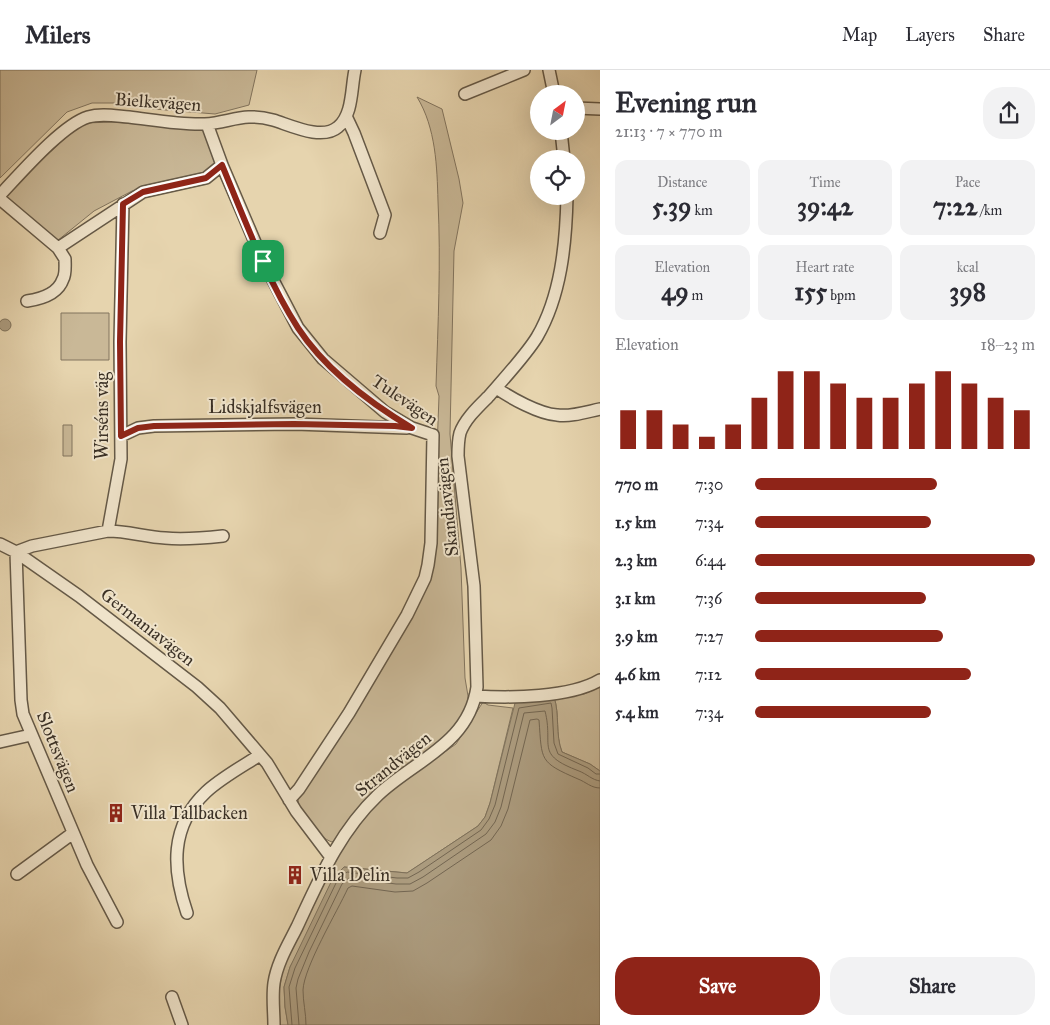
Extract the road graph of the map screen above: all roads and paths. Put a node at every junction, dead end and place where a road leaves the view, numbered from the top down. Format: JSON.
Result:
{"nodes":[{"id":1,"x":355,"y":70,"type":"edge"},
{"id":2,"x":524,"y":70,"type":"edge"},
{"id":3,"x":549,"y":70,"type":"edge"},
{"id":4,"x":552,"y":85,"type":"edge"},
{"id":5,"x":465,"y":94,"type":"dead end"},
{"id":6,"x":585,"y":108,"type":"edge"},
{"id":7,"x":600,"y":109,"type":"edge"},
{"id":8,"x":346,"y":116,"type":"junction"},
{"id":9,"x":207,"y":124,"type":"junction"},
{"id":10,"x":222,"y":165,"type":"junction"},
{"id":11,"x":0,"y":195,"type":"edge"},
{"id":12,"x":0,"y":199,"type":"edge"},
{"id":13,"x":123,"y":204,"type":"junction"},
{"id":14,"x":567,"y":205,"type":"edge"},
{"id":15,"x":386,"y":215,"type":"junction"},
{"id":16,"x":391,"y":227,"type":"dead end"},
{"id":17,"x":380,"y":233,"type":"dead end"},
{"id":18,"x":58,"y":248,"type":"junction"},
{"id":19,"x":27,"y":301,"type":"dead end"},
{"id":20,"x":496,"y":388,"type":"junction"},
{"id":21,"x":600,"y":410,"type":"edge"},
{"id":22,"x":412,"y":428,"type":"junction"},
{"id":23,"x":121,"y":436,"type":"junction"},
{"id":24,"x":108,"y":531,"type":"junction"},
{"id":25,"x":224,"y":536,"type":"dead end"},
{"id":26,"x":0,"y":544,"type":"edge"},
{"id":27,"x":16,"y":552,"type":"junction"},
{"id":28,"x":600,"y":680,"type":"edge"},
{"id":29,"x":475,"y":696,"type":"junction"},
{"id":30,"x":31,"y":735,"type":"junction"},
{"id":31,"x":0,"y":742,"type":"edge"},
{"id":32,"x":260,"y":755,"type":"junction"},
{"id":33,"x":289,"y":800,"type":"junction"},
{"id":34,"x":73,"y":833,"type":"junction"},
{"id":35,"x":330,"y":856,"type":"junction"},
{"id":36,"x":17,"y":874,"type":"dead end"},
{"id":37,"x":187,"y":913,"type":"dead end"},
{"id":38,"x":117,"y":922,"type":"dead end"},
{"id":39,"x":172,"y":997,"type":"dead end"},
{"id":40,"x":182,"y":1025,"type":"edge"},
{"id":41,"x":274,"y":1025,"type":"edge"}],
"edges":[{"from":1,"to":8,"type":"street"},
{"from":2,"to":5,"type":"street"},
{"from":3,"to":4,"type":"street"},
{"from":6,"to":7,"type":"street"},
{"from":8,"to":9,"type":"street","name":"Bielkevägen"},
{"from":8,"to":15,"type":"street"},
{"from":9,"to":10,"type":"street","name":"Tulevägen"},
{"from":9,"to":11,"type":"street","name":"Bielkevägen"},
{"from":10,"to":13,"type":"street"},
{"from":10,"to":22,"type":"street","name":"Tulevägen"},
{"from":12,"to":18,"type":"street"},
{"from":13,"to":18,"type":"street"},
{"from":13,"to":23,"type":"street","name":"Wirséns väg"},
{"from":14,"to":20,"type":"street","name":"Skandiavägen"},
{"from":15,"to":16,"type":"street"},
{"from":15,"to":17,"type":"street"},
{"from":18,"to":19,"type":"street"},
{"from":20,"to":21,"type":"street"},
{"from":20,"to":29,"type":"street","name":"Skandiavägen"},
{"from":22,"to":23,"type":"street","name":"Lidskjalfsvägen"},
{"from":22,"to":33,"type":"street","name":"Tulevägen"},
{"from":23,"to":24,"type":"street","name":"Wirséns väg"},
{"from":24,"to":25,"type":"street"},
{"from":24,"to":27,"type":"street"},
{"from":26,"to":27,"type":"street","name":"Germaniavägen"},
{"from":27,"to":30,"type":"street","name":"Slottsvägen"},
{"from":27,"to":32,"type":"street","name":"Germaniavägen"},
{"from":28,"to":29,"type":"street"},
{"from":29,"to":35,"type":"street","name":"Strandvägen"},
{"from":30,"to":31,"type":"street"},
{"from":30,"to":34,"type":"street","name":"Slottsvägen"},
{"from":32,"to":33,"type":"street","name":"Germaniavägen"},
{"from":32,"to":37,"type":"street"},
{"from":33,"to":35,"type":"street","name":"Germaniavägen"},
{"from":34,"to":36,"type":"street"},
{"from":34,"to":38,"type":"street","name":"Slottsvägen"},
{"from":35,"to":41,"type":"street","name":"Strandvägen"},
{"from":39,"to":40,"type":"street"}]}
